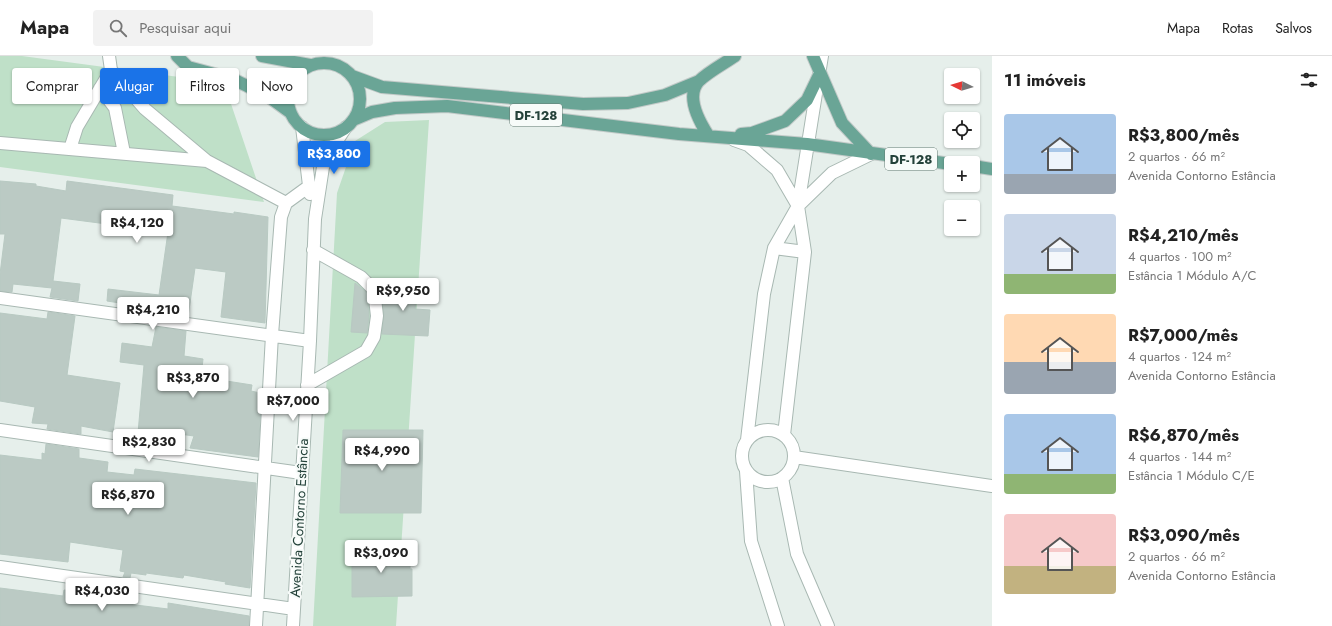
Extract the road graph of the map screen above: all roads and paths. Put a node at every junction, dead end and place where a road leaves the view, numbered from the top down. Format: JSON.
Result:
{"nodes":[{"id":1,"x":109,"y":56,"type":"edge"},
{"id":2,"x":177,"y":56,"type":"edge"},
{"id":3,"x":262,"y":56,"type":"edge"},
{"id":4,"x":735,"y":56,"type":"edge"},
{"id":5,"x":813,"y":56,"type":"edge"},
{"id":6,"x":822,"y":56,"type":"edge"},
{"id":7,"x":310,"y":66,"type":"junction"},
{"id":8,"x":110,"y":68,"type":"edge"},
{"id":9,"x":820,"y":73,"type":"junction"},
{"id":10,"x":352,"y":76,"type":"junction"},
{"id":11,"x":699,"y":81,"type":"junction"},
{"id":12,"x":100,"y":88,"type":"edge"},
{"id":13,"x":111,"y":104,"type":"edge"},
{"id":14,"x":140,"y":104,"type":"edge"},
{"id":15,"x":291,"y":113,"type":"junction"},
{"id":16,"x":349,"y":124,"type":"junction"},
{"id":17,"x":302,"y":127,"type":"junction"},
{"id":18,"x":708,"y":135,"type":"junction"},
{"id":19,"x":722,"y":136,"type":"junction"},
{"id":20,"x":0,"y":143,"type":"edge"},
{"id":21,"x":808,"y":144,"type":"junction"},
{"id":22,"x":70,"y":149,"type":"junction"},
{"id":23,"x":124,"y":154,"type":"junction"},
{"id":24,"x":871,"y":154,"type":"junction"},
{"id":25,"x":207,"y":161,"type":"junction"},
{"id":26,"x":944,"y":163,"type":"edge"},
{"id":27,"x":980,"y":167,"type":"edge"},
{"id":28,"x":992,"y":169,"type":"edge"},
{"id":29,"x":308,"y":187,"type":"junction"},
{"id":30,"x":286,"y":204,"type":"junction"},
{"id":31,"x":798,"y":206,"type":"junction"},
{"id":32,"x":315,"y":219,"type":"junction"},
{"id":33,"x":774,"y":248,"type":"junction"},
{"id":34,"x":313,"y":250,"type":"junction"},
{"id":35,"x":806,"y":252,"type":"junction"},
{"id":36,"x":0,"y":298,"type":"edge"},
{"id":37,"x":272,"y":335,"type":"junction"},
{"id":38,"x":310,"y":341,"type":"junction"},
{"id":39,"x":307,"y":385,"type":"junction"},
{"id":40,"x":0,"y":430,"type":"edge"},
{"id":41,"x":784,"y":435,"type":"junction"},
{"id":42,"x":747,"y":440,"type":"junction"},
{"id":43,"x":794,"y":457,"type":"junction"},
{"id":44,"x":264,"y":468,"type":"junction"},
{"id":45,"x":746,"y":471,"type":"junction"},
{"id":46,"x":301,"y":473,"type":"junction"},
{"id":47,"x":782,"y":478,"type":"junction"},
{"id":48,"x":992,"y":486,"type":"edge"},
{"id":49,"x":0,"y":567,"type":"edge"},
{"id":50,"x":258,"y":604,"type":"junction"},
{"id":51,"x":294,"y":609,"type":"junction"},
{"id":52,"x":256,"y":626,"type":"edge"},
{"id":53,"x":293,"y":626,"type":"edge"},
{"id":54,"x":778,"y":626,"type":"edge"},
{"id":55,"x":828,"y":626,"type":"edge"}],
"edges":[{"from":1,"to":8,"type":"street"},
{"from":2,"to":15,"type":"main road"},
{"from":3,"to":7,"type":"main road","number":"DF-128"},
{"from":4,"to":11,"type":"main road","number":"DF-128"},
{"from":5,"to":9,"type":"main road","number":"DF-128"},
{"from":6,"to":9,"type":"street"},
{"from":7,"to":10,"type":"main road","number":"DF-128"},
{"from":7,"to":15,"type":"main road"},
{"from":9,"to":19,"type":"main road"},
{"from":9,"to":21,"type":"street"},
{"from":9,"to":24,"type":"main road","name":"DF-128","number":"DF-128"},
{"from":10,"to":11,"type":"main road","name":"DF-128","number":"DF-128"},
{"from":10,"to":16,"type":"main road"},
{"from":11,"to":18,"type":"main road"},
{"from":12,"to":22,"type":"street"},
{"from":13,"to":23,"type":"street"},
{"from":14,"to":25,"type":"street"},
{"from":15,"to":17,"type":"main road"},
{"from":16,"to":17,"type":"main road","number":"DF-128"},
{"from":16,"to":18,"type":"main road","name":"DF-128","number":"DF-128"},
{"from":16,"to":32,"type":"street","name":"Avenida Contorno Estância"},
{"from":17,"to":29,"type":"street","name":"Avenida Contorno Estância"},
{"from":18,"to":19,"type":"main road","name":"DF-128","number":"DF-128"},
{"from":19,"to":21,"type":"main road","name":"DF-128","number":"DF-128"},
{"from":19,"to":31,"type":"street"},
{"from":20,"to":22,"type":"street"},
{"from":21,"to":24,"type":"main road","name":"DF-128","number":"DF-128"},
{"from":21,"to":31,"type":"street"},
{"from":22,"to":23,"type":"street"},
{"from":23,"to":25,"type":"street"},
{"from":24,"to":26,"type":"main road","name":"DF-128","number":"DF-128"},
{"from":24,"to":31,"type":"street"},
{"from":25,"to":30,"type":"street"},
{"from":27,"to":28,"type":"main road"},
{"from":29,"to":30,"type":"street"},
{"from":29,"to":32,"type":"street","name":"Avenida Contorno Estância"},
{"from":30,"to":37,"type":"street"},
{"from":31,"to":33,"type":"street"},
{"from":31,"to":35,"type":"street"},
{"from":32,"to":34,"type":"street","name":"Avenida Contorno Estância"},
{"from":33,"to":35,"type":"street"},
{"from":33,"to":42,"type":"street"},
{"from":34,"to":38,"type":"street","name":"Avenida Contorno Estância"},
{"from":34,"to":39,"type":"street"},
{"from":35,"to":41,"type":"street"},
{"from":36,"to":37,"type":"street"},
{"from":37,"to":38,"type":"street"},
{"from":37,"to":44,"type":"street"},
{"from":38,"to":39,"type":"street","name":"Avenida Contorno Estância"},
{"from":39,"to":46,"type":"street","name":"Avenida Contorno Estância"},
{"from":40,"to":44,"type":"street"},
{"from":41,"to":42,"type":"street"},
{"from":41,"to":43,"type":"street"},
{"from":42,"to":45,"type":"street"},
{"from":43,"to":47,"type":"street"},
{"from":43,"to":48,"type":"street"},
{"from":44,"to":46,"type":"street"},
{"from":44,"to":50,"type":"street"},
{"from":45,"to":47,"type":"street"},
{"from":45,"to":54,"type":"street"},
{"from":46,"to":51,"type":"street","name":"Avenida Contorno Estância"},
{"from":47,"to":55,"type":"street"},
{"from":49,"to":50,"type":"street"},
{"from":50,"to":51,"type":"street"},
{"from":50,"to":52,"type":"street"},
{"from":51,"to":53,"type":"street","name":"Avenida Contorno Estância"}]}
